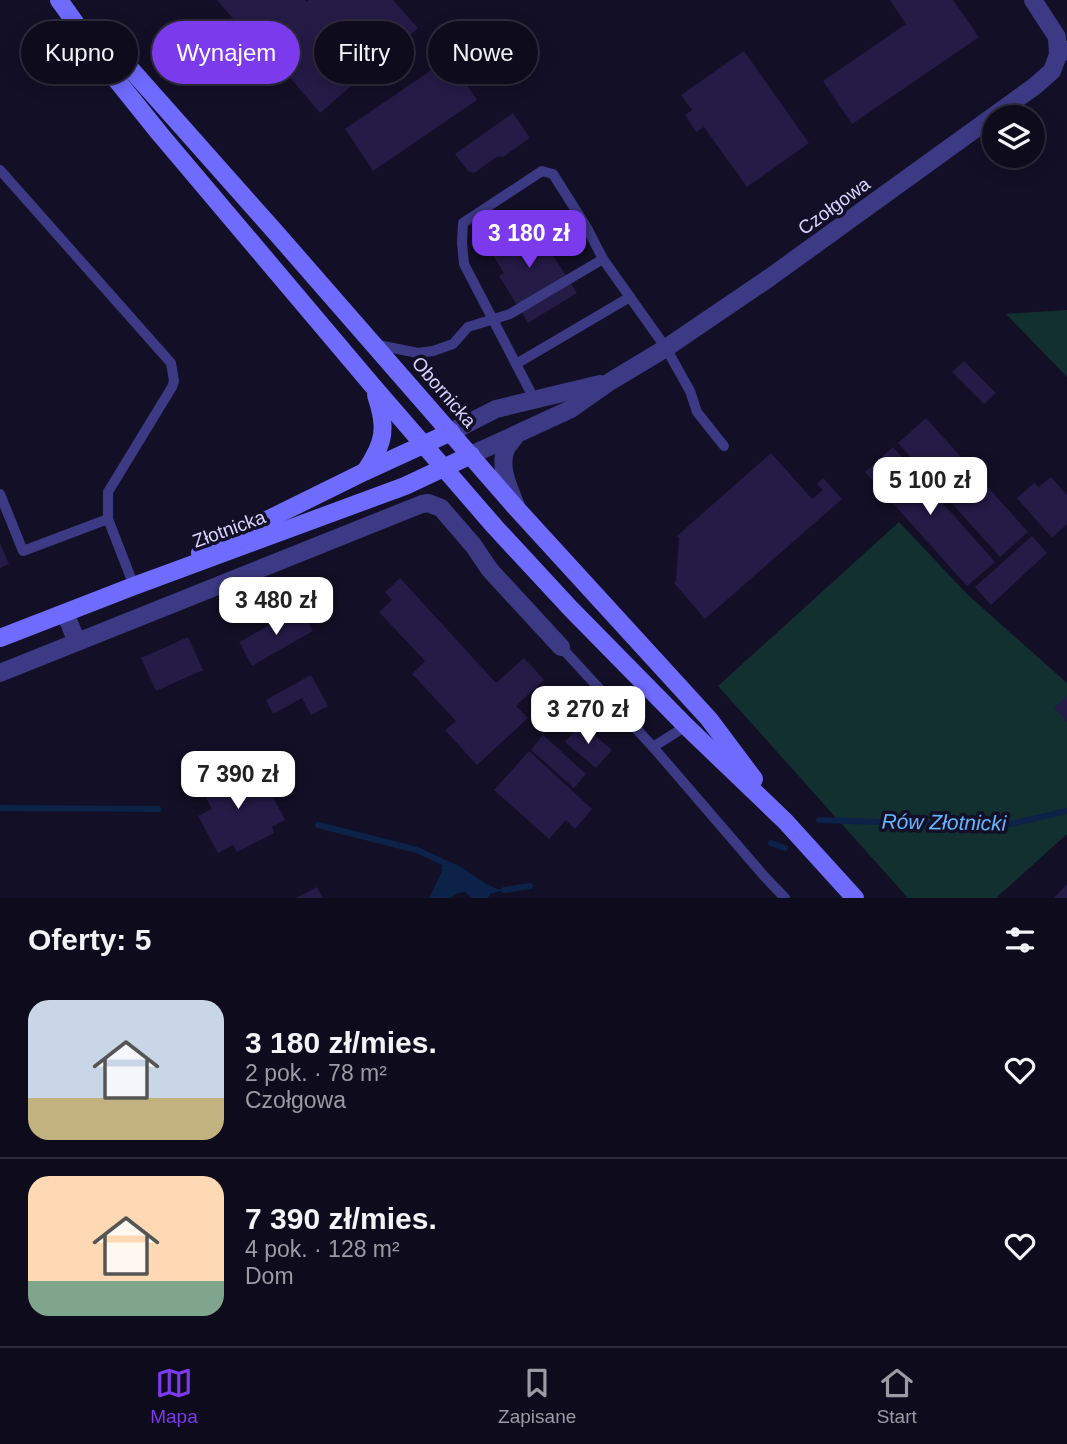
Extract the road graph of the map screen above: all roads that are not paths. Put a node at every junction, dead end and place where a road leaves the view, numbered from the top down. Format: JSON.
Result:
{"nodes":[{"id":1,"x":60,"y":0,"type":"edge"},
{"id":2,"x":1033,"y":0,"type":"edge"},
{"id":3,"x":1064,"y":54,"type":"edge"},
{"id":4,"x":0,"y":170,"type":"edge"},
{"id":5,"x":603,"y":258,"type":"junction"},
{"id":6,"x":630,"y":297,"type":"junction"},
{"id":7,"x":492,"y":319,"type":"junction"},
{"id":8,"x":373,"y":344,"type":"junction"},
{"id":9,"x":666,"y":348,"type":"junction"},
{"id":10,"x":516,"y":364,"type":"junction"},
{"id":11,"x":611,"y":381,"type":"junction"},
{"id":12,"x":372,"y":386,"type":"junction"},
{"id":13,"x":531,"y":400,"type":"junction"},
{"id":14,"x":451,"y":432,"type":"junction"},
{"id":15,"x":516,"y":435,"type":"junction"},
{"id":16,"x":425,"y":446,"type":"junction"},
{"id":17,"x":724,"y":446,"type":"dead end"},
{"id":18,"x":471,"y":455,"type":"junction"},
{"id":19,"x":444,"y":469,"type":"junction"},
{"id":20,"x":364,"y":472,"type":"junction"},
{"id":21,"x":0,"y":494,"type":"edge"},
{"id":22,"x":517,"y":509,"type":"junction"},
{"id":23,"x":108,"y":519,"type":"junction"},
{"id":24,"x":198,"y":563,"type":"junction"},
{"id":25,"x":134,"y":586,"type":"junction"},
{"id":26,"x":209,"y":590,"type":"junction"},
{"id":27,"x":65,"y":613,"type":"junction"},
{"id":28,"x":0,"y":638,"type":"edge"},
{"id":29,"x":77,"y":642,"type":"junction"},
{"id":30,"x":561,"y":647,"type":"joint"},
{"id":31,"x":0,"y":673,"type":"edge"},
{"id":32,"x":685,"y":726,"type":"junction"},
{"id":33,"x":653,"y":747,"type":"junction"},
{"id":34,"x":785,"y":821,"type":"junction"},
{"id":35,"x":785,"y":898,"type":"edge"},
{"id":36,"x":855,"y":898,"type":"edge"}],
"edges":[{"from":1,"to":8,"type":"main road","name":"Obornicka"},
{"from":1,"to":12,"type":"main road","name":"Obornicka"},
{"from":2,"to":3,"type":"street"},
{"from":3,"to":9,"type":"street","name":"Czołgowa"},
{"from":4,"to":23,"type":"lane"},
{"from":5,"to":6,"type":"lane"},
{"from":5,"to":7,"type":"lane"},
{"from":5,"to":7,"type":"lane"},
{"from":6,"to":9,"type":"lane"},
{"from":6,"to":10,"type":"lane"},
{"from":7,"to":8,"type":"lane"},
{"from":7,"to":10,"type":"lane"},
{"from":8,"to":14,"type":"main road","name":"Obornicka"},
{"from":9,"to":11,"type":"street","name":"Czołgowa"},
{"from":9,"to":17,"type":"lane"},
{"from":10,"to":13,"type":"lane"},
{"from":11,"to":13,"type":"street","name":"Czołgowa"},
{"from":11,"to":15,"type":"street","name":"Czołgowa"},
{"from":12,"to":16,"type":"main road","name":"Obornicka"},
{"from":12,"to":20,"type":"main road"},
{"from":13,"to":14,"type":"street","name":"Czołgowa"},
{"from":14,"to":16,"type":"main road","name":"Czołgowa"},
{"from":14,"to":18,"type":"main road","name":"Obornicka"},
{"from":15,"to":18,"type":"street","name":"Czołgowa"},
{"from":15,"to":22,"type":"street"},
{"from":16,"to":19,"type":"main road","name":"Obornicka"},
{"from":16,"to":20,"type":"main road","name":"Czołgowa"},
{"from":18,"to":19,"type":"main road","name":"Złotnicka"},
{"from":18,"to":22,"type":"main road","name":"Obornicka"},
{"from":19,"to":24,"type":"main road","name":"Złotnicka"},
{"from":19,"to":32,"type":"main road","name":"Obornicka"},
{"from":20,"to":25,"type":"main road","name":"Czołgowa"},
{"from":21,"to":23,"type":"lane"},
{"from":22,"to":34,"type":"main road","name":"Obornicka"},
{"from":23,"to":25,"type":"lane"},
{"from":24,"to":25,"type":"main road","name":"Złotnicka"},
{"from":24,"to":26,"type":"street"},
{"from":25,"to":27,"type":"main road","name":"Złotnicka"},
{"from":26,"to":29,"type":"street"},
{"from":26,"to":30,"type":"street"},
{"from":27,"to":28,"type":"main road","name":"Złotnicka"},
{"from":27,"to":29,"type":"street"},
{"from":29,"to":31,"type":"street"},
{"from":30,"to":33,"type":"lane"},
{"from":32,"to":33,"type":"lane"},
{"from":32,"to":34,"type":"main road","name":"Obornicka"},
{"from":33,"to":35,"type":"lane"},
{"from":34,"to":36,"type":"main road","name":"Obornicka"}]}
